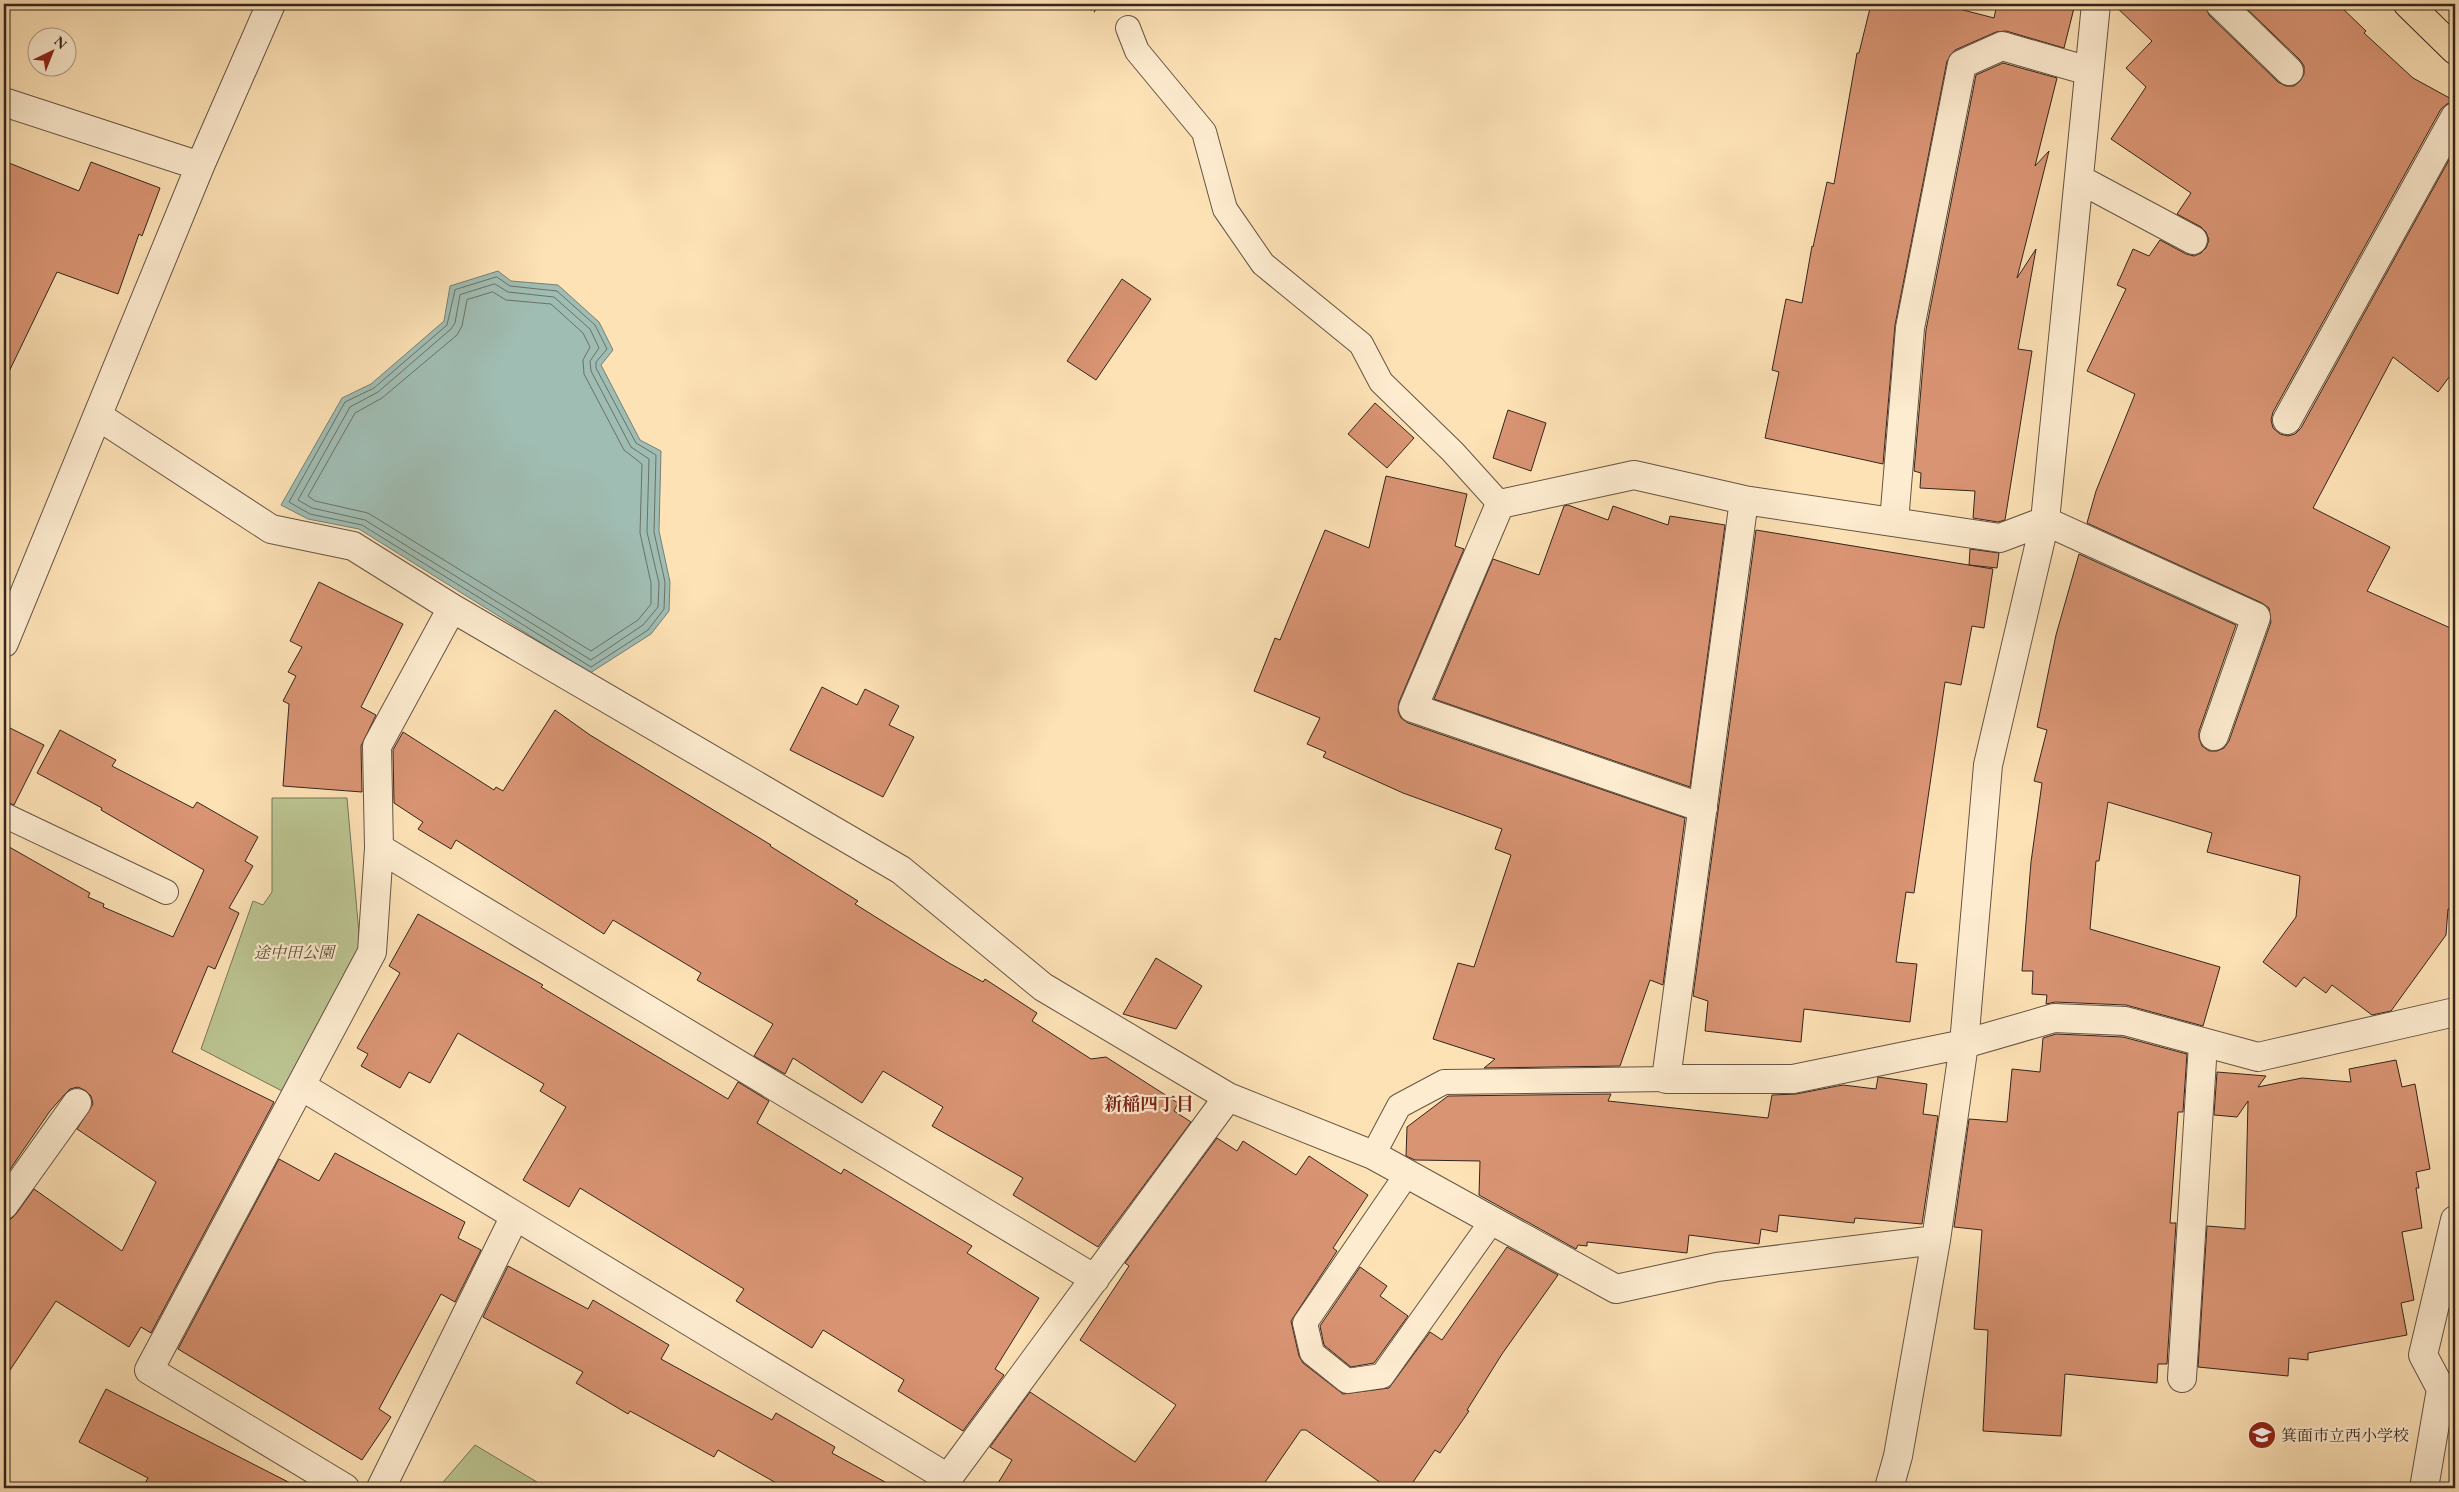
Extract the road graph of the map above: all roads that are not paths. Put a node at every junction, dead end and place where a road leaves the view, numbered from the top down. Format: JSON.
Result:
{"nodes":[{"id":1,"x":271,"y":4,"type":"edge"},
{"id":2,"x":2096,"y":4,"type":"edge"},
{"id":3,"x":2220,"y":4,"type":"edge"},
{"id":4,"x":2408,"y":4,"type":"edge"},
{"id":5,"x":1128,"y":28,"type":"dead end"},
{"id":6,"x":2455,"y":50,"type":"edge"},
{"id":7,"x":2089,"y":71,"type":"junction"},
{"id":8,"x":2289,"y":72,"type":"dead end"},
{"id":9,"x":4,"y":102,"type":"edge"},
{"id":10,"x":2455,"y":117,"type":"edge"},
{"id":11,"x":200,"y":166,"type":"junction"},
{"id":12,"x":2078,"y":178,"type":"junction"},
{"id":13,"x":2193,"y":240,"type":"dead end"},
{"id":14,"x":98,"y":416,"type":"junction"},
{"id":15,"x":2287,"y":420,"type":"dead end"},
{"id":16,"x":1744,"y":500,"type":"junction"},
{"id":17,"x":1500,"y":504,"type":"junction"},
{"id":18,"x":2044,"y":521,"type":"junction"},
{"id":19,"x":1894,"y":522,"type":"junction"},
{"id":20,"x":452,"y":608,"type":"junction"},
{"id":21,"x":4,"y":643,"type":"edge"},
{"id":22,"x":2214,"y":736,"type":"dead end"},
{"id":23,"x":1703,"y":808,"type":"junction"},
{"id":24,"x":4,"y":815,"type":"edge"},
{"id":25,"x":379,"y":848,"type":"junction"},
{"id":26,"x":166,"y":892,"type":"dead end"},
{"id":27,"x":2455,"y":1012,"type":"edge"},
{"id":28,"x":1964,"y":1044,"type":"junction"},
{"id":29,"x":2203,"y":1044,"type":"junction"},
{"id":30,"x":1666,"y":1079,"type":"junction"},
{"id":31,"x":301,"y":1086,"type":"junction"},
{"id":32,"x":1228,"y":1097,"type":"junction"},
{"id":33,"x":77,"y":1103,"type":"dead end"},
{"id":34,"x":1373,"y":1155,"type":"junction"},
{"id":35,"x":1407,"y":1174,"type":"junction"},
{"id":36,"x":4,"y":1205,"type":"edge"},
{"id":37,"x":515,"y":1216,"type":"junction"},
{"id":38,"x":2455,"y":1220,"type":"edge"},
{"id":39,"x":1492,"y":1221,"type":"junction"},
{"id":40,"x":1936,"y":1240,"type":"junction"},
{"id":41,"x":1095,"y":1279,"type":"junction"},
{"id":42,"x":2182,"y":1378,"type":"dead end"},
{"id":43,"x":948,"y":1483,"type":"edge"},
{"id":44,"x":345,"y":1488,"type":"edge"},
{"id":45,"x":381,"y":1488,"type":"edge"},
{"id":46,"x":1889,"y":1488,"type":"edge"},
{"id":47,"x":2424,"y":1488,"type":"edge"}],
"edges":[{"from":1,"to":11,"type":"street"},
{"from":2,"to":7,"type":"street"},
{"from":3,"to":8,"type":"street"},
{"from":4,"to":6,"type":"main road"},
{"from":5,"to":17,"type":"lane"},
{"from":7,"to":12,"type":"street"},
{"from":7,"to":19,"type":"street"},
{"from":9,"to":11,"type":"street"},
{"from":10,"to":15,"type":"street"},
{"from":11,"to":14,"type":"street"},
{"from":12,"to":13,"type":"street"},
{"from":12,"to":18,"type":"street"},
{"from":14,"to":20,"type":"street"},
{"from":14,"to":21,"type":"street"},
{"from":16,"to":17,"type":"street"},
{"from":16,"to":19,"type":"street"},
{"from":16,"to":23,"type":"street"},
{"from":17,"to":23,"type":"street"},
{"from":18,"to":19,"type":"street"},
{"from":18,"to":22,"type":"street"},
{"from":18,"to":28,"type":"street"},
{"from":20,"to":25,"type":"street"},
{"from":20,"to":32,"type":"street"},
{"from":23,"to":30,"type":"street"},
{"from":24,"to":26,"type":"lane"},
{"from":25,"to":31,"type":"street"},
{"from":25,"to":41,"type":"street"},
{"from":27,"to":29,"type":"street"},
{"from":28,"to":29,"type":"street"},
{"from":28,"to":30,"type":"street"},
{"from":28,"to":40,"type":"street"},
{"from":29,"to":42,"type":"street"},
{"from":30,"to":34,"type":"lane"},
{"from":31,"to":37,"type":"street"},
{"from":31,"to":44,"type":"street"},
{"from":32,"to":34,"type":"street"},
{"from":32,"to":41,"type":"street"},
{"from":33,"to":36,"type":"street"},
{"from":34,"to":35,"type":"street"},
{"from":35,"to":39,"type":"street"},
{"from":35,"to":39,"type":"lane"},
{"from":37,"to":43,"type":"street"},
{"from":37,"to":45,"type":"street"},
{"from":38,"to":47,"type":"street"},
{"from":39,"to":40,"type":"street"},
{"from":40,"to":46,"type":"street"},
{"from":41,"to":43,"type":"street"}]}
